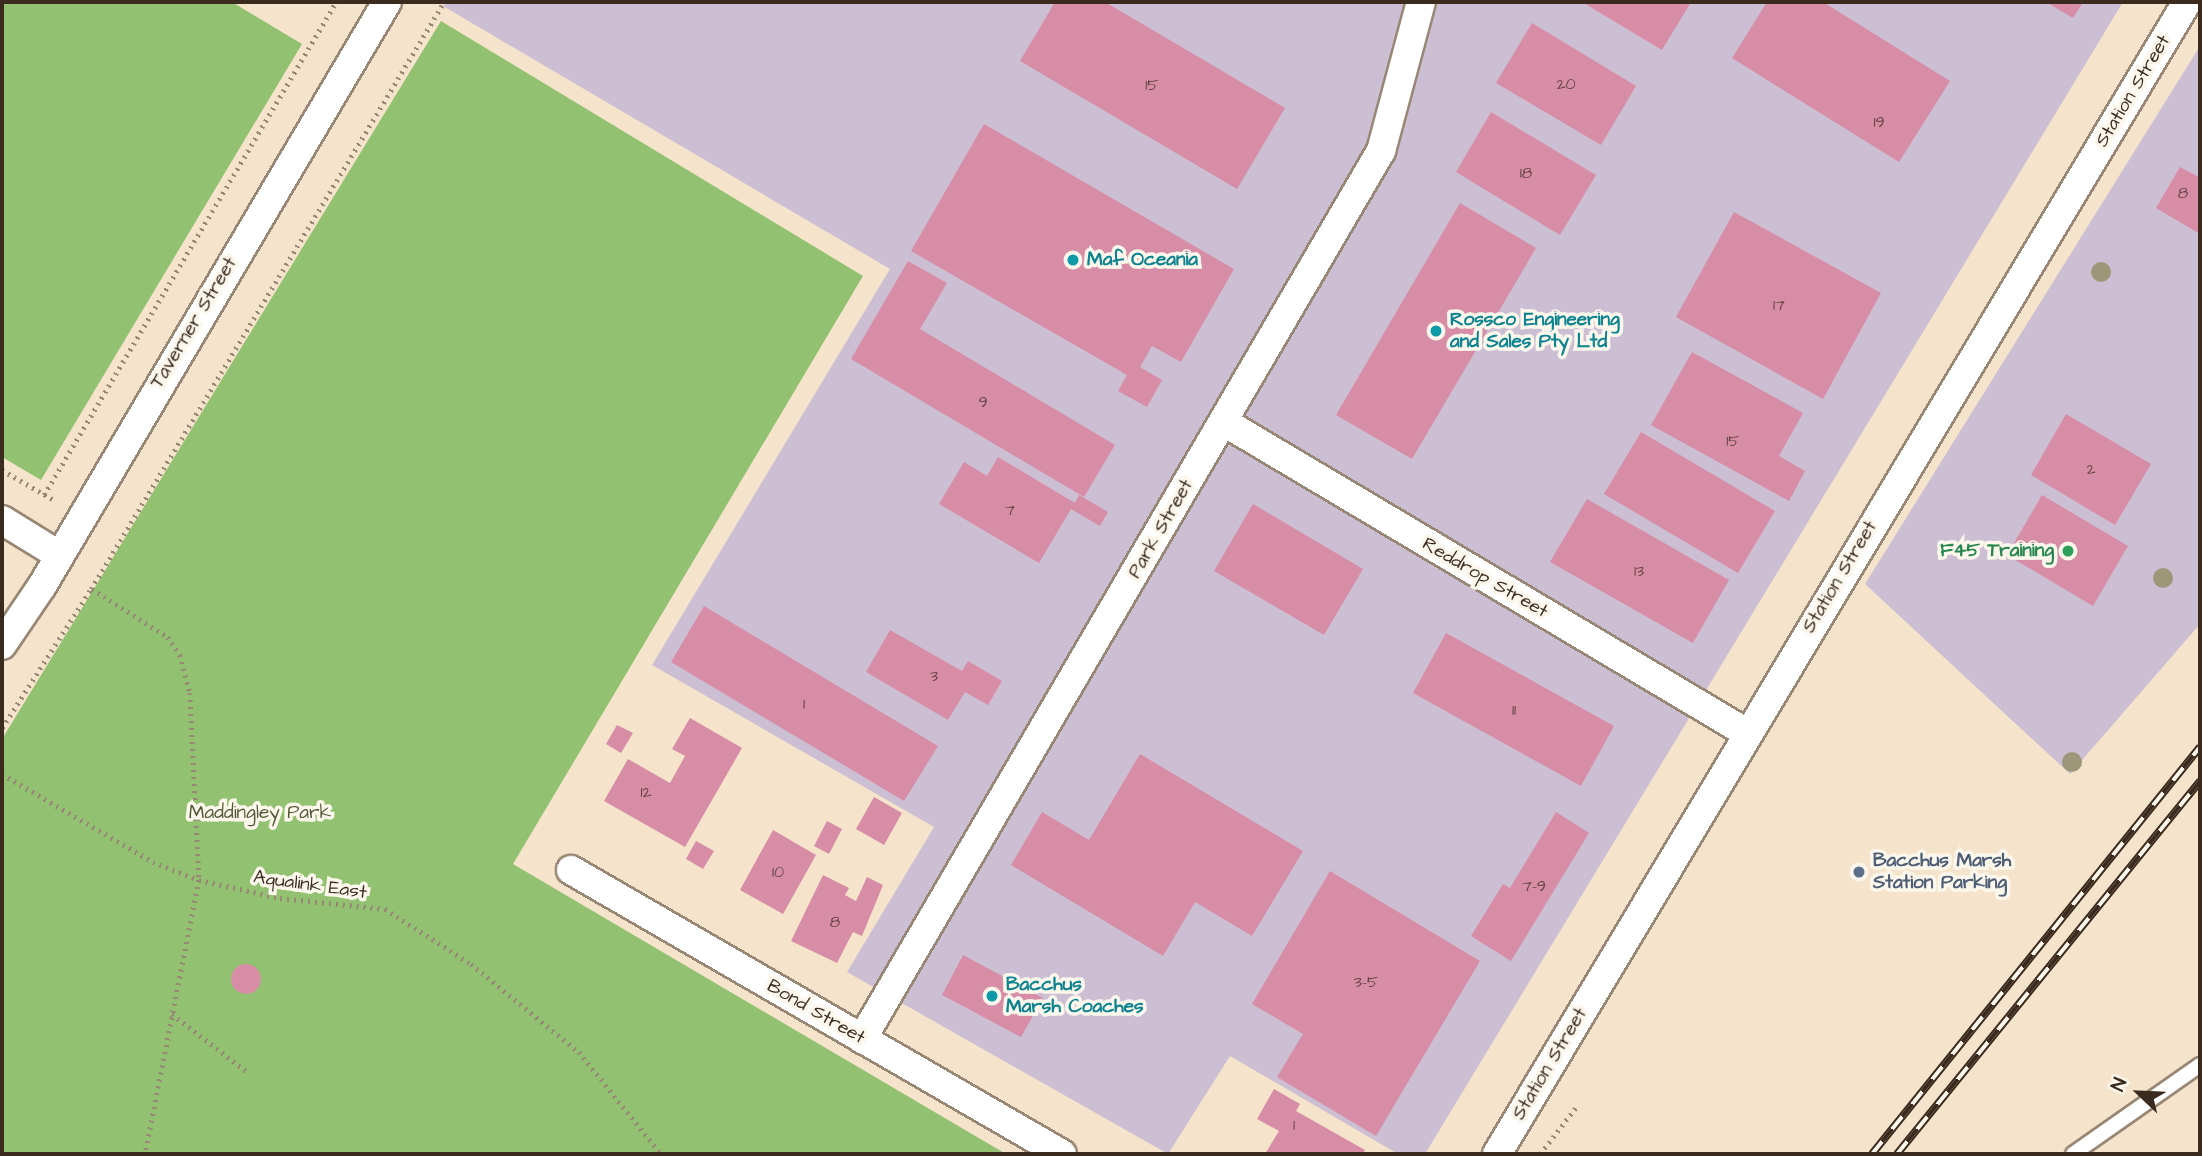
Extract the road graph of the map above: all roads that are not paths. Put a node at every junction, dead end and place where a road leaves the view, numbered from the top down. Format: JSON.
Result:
{"nodes":[{"id":1,"x":387,"y":2,"type":"edge"},
{"id":2,"x":1421,"y":2,"type":"edge"},
{"id":3,"x":2187,"y":2,"type":"edge"},
{"id":4,"x":1224,"y":422,"type":"junction"},
{"id":5,"x":2,"y":520,"type":"edge"},
{"id":6,"x":58,"y":555,"type":"junction"},
{"id":7,"x":2,"y":645,"type":"edge"},
{"id":8,"x":1747,"y":733,"type":"junction"},
{"id":9,"x":571,"y":870,"type":"dead end"},
{"id":10,"x":862,"y":1039,"type":"junction"},
{"id":11,"x":2200,"y":1065,"type":"edge"},
{"id":12,"x":1062,"y":1154,"type":"edge"},
{"id":13,"x":1497,"y":1154,"type":"edge"},
{"id":14,"x":2073,"y":1154,"type":"edge"}],
"edges":[{"from":1,"to":6,"type":"street","name":"Taverner Street"},
{"from":2,"to":4,"type":"street","name":"Park Street"},
{"from":3,"to":8,"type":"street","name":"Station Street"},
{"from":4,"to":8,"type":"street","name":"Reddrop Street"},
{"from":4,"to":10,"type":"street","name":"Park Street"},
{"from":5,"to":6,"type":"street"},
{"from":6,"to":7,"type":"street","name":"Taverner Street"},
{"from":8,"to":13,"type":"street","name":"Station Street"},
{"from":9,"to":10,"type":"street","name":"Bond Street"},
{"from":10,"to":12,"type":"street","name":"Bond Street"},
{"from":11,"to":14,"type":"lane"}]}
